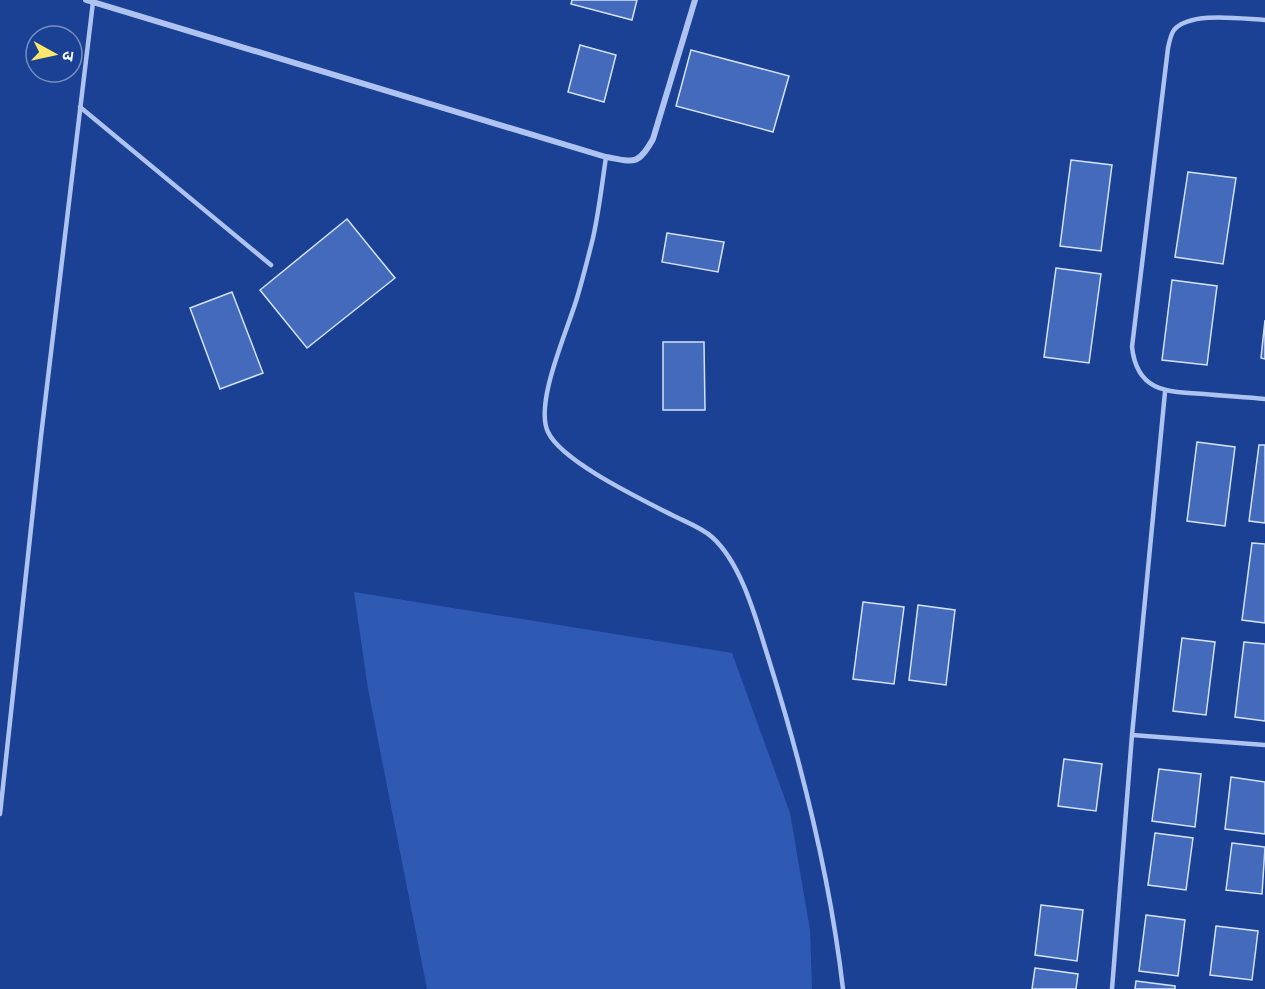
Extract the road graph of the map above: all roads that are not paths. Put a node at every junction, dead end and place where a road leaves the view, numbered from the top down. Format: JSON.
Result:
{"nodes":[{"id":1,"x":86,"y":0,"type":"edge"},
{"id":2,"x":695,"y":0,"type":"edge"},
{"id":3,"x":94,"y":1,"type":"edge"},
{"id":4,"x":1265,"y":20,"type":"edge"},
{"id":5,"x":80,"y":107,"type":"junction"},
{"id":6,"x":606,"y":157,"type":"junction"},
{"id":7,"x":271,"y":265,"type":"dead end"},
{"id":8,"x":1165,"y":392,"type":"junction"},
{"id":9,"x":1265,"y":399,"type":"edge"},
{"id":10,"x":1132,"y":735,"type":"junction"},
{"id":11,"x":1265,"y":745,"type":"edge"},
{"id":12,"x":0,"y":814,"type":"edge"},
{"id":13,"x":843,"y":989,"type":"edge"},
{"id":14,"x":1112,"y":989,"type":"edge"}],
"edges":[{"from":1,"to":3,"type":"street"},
{"from":2,"to":6,"type":"street"},
{"from":3,"to":5,"type":"lane"},
{"from":3,"to":6,"type":"street"},
{"from":4,"to":8,"type":"lane"},
{"from":5,"to":7,"type":"lane"},
{"from":5,"to":12,"type":"lane"},
{"from":6,"to":13,"type":"lane"},
{"from":8,"to":9,"type":"lane"},
{"from":8,"to":10,"type":"lane"},
{"from":10,"to":11,"type":"lane"},
{"from":10,"to":14,"type":"lane"}]}
